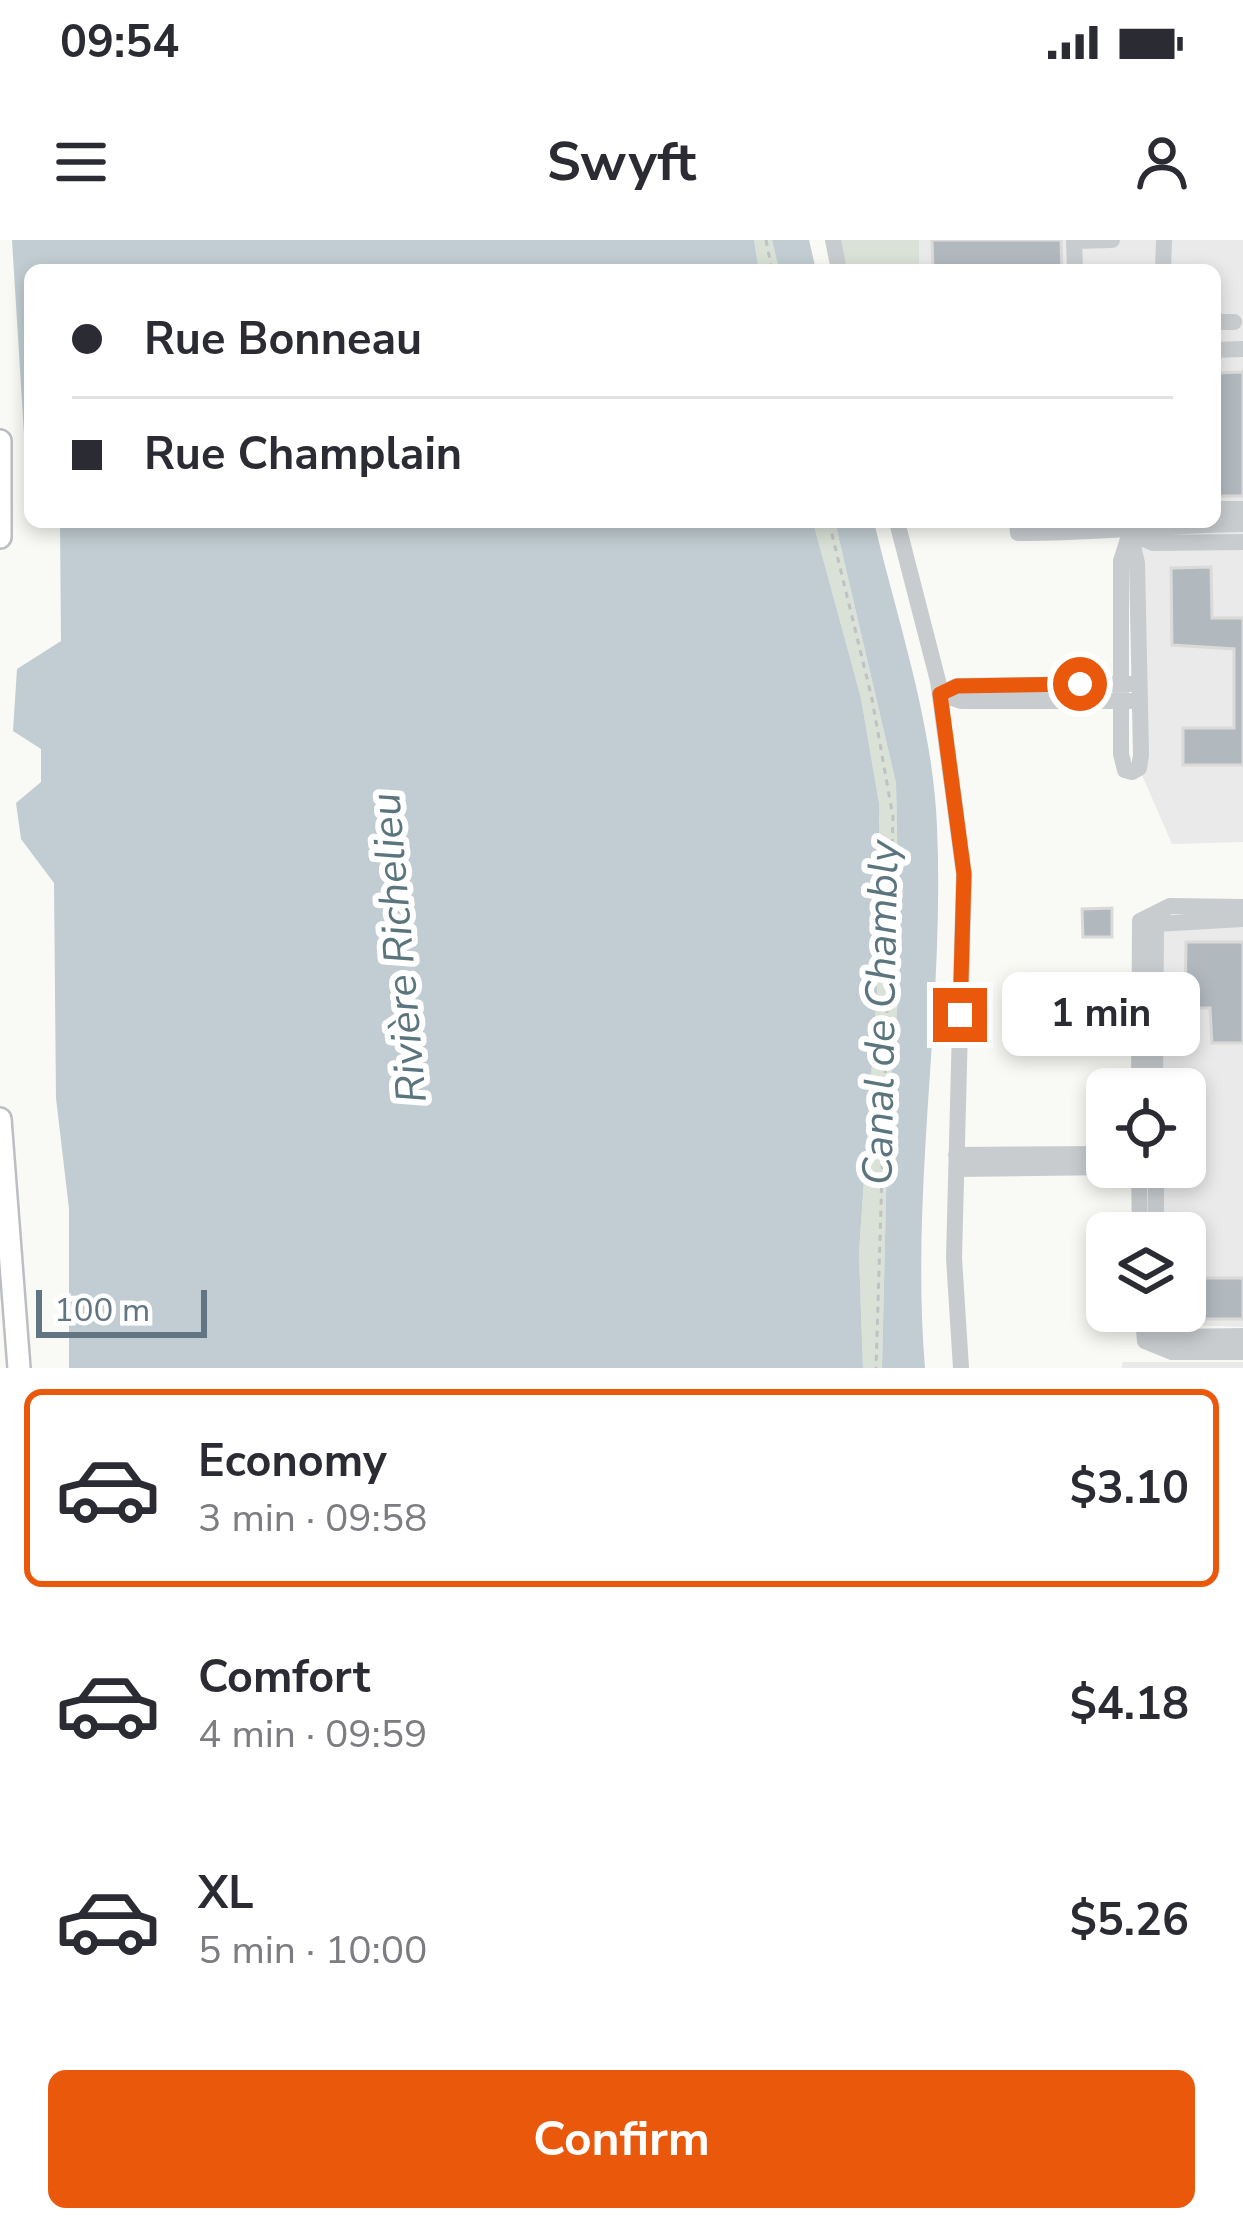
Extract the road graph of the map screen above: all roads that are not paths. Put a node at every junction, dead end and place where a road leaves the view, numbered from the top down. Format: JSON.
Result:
{"nodes":[{"id":1,"x":1074,"y":240,"type":"edge"},
{"id":2,"x":1112,"y":240,"type":"edge"},
{"id":3,"x":0,"y":441,"type":"edge"},
{"id":4,"x":0,"y":515,"type":"edge"},
{"id":5,"x":898,"y":528,"type":"edge"},
{"id":6,"x":1018,"y":528,"type":"edge"},
{"id":7,"x":1196,"y":528,"type":"edge"},
{"id":8,"x":1212,"y":528,"type":"edge"},
{"id":9,"x":1130,"y":533,"type":"junction"},
{"id":10,"x":0,"y":537,"type":"edge"},
{"id":11,"x":1243,"y":542,"type":"edge"},
{"id":12,"x":940,"y":694,"type":"junction"},
{"id":13,"x":1243,"y":907,"type":"edge"},
{"id":14,"x":1243,"y":919,"type":"edge"},
{"id":15,"x":1148,"y":922,"type":"junction"},
{"id":16,"x":1147,"y":1061,"type":"junction"},
{"id":17,"x":1145,"y":1068,"type":"edge"},
{"id":18,"x":1149,"y":1068,"type":"edge"},
{"id":19,"x":0,"y":1119,"type":"edge"},
{"id":20,"x":1086,"y":1155,"type":"edge"},
{"id":21,"x":956,"y":1162,"type":"junction"},
{"id":22,"x":1086,"y":1166,"type":"edge"},
{"id":23,"x":1160,"y":1334,"type":"edge"},
{"id":24,"x":1243,"y":1336,"type":"edge"},
{"id":25,"x":1243,"y":1352,"type":"edge"},
{"id":26,"x":19,"y":1368,"type":"edge"},
{"id":27,"x":961,"y":1368,"type":"edge"}],
"edges":[{"from":1,"to":2,"type":"street"},
{"from":3,"to":4,"type":"main road"},
{"from":4,"to":10,"type":"main road"},
{"from":5,"to":12,"type":"street"},
{"from":6,"to":9,"type":"street"},
{"from":7,"to":9,"type":"street"},
{"from":8,"to":11,"type":"street"},
{"from":9,"to":12,"type":"street"},
{"from":12,"to":21,"type":"street"},
{"from":13,"to":15,"type":"street"},
{"from":14,"to":15,"type":"street"},
{"from":15,"to":16,"type":"street"},
{"from":16,"to":17,"type":"street"},
{"from":16,"to":18,"type":"street"},
{"from":19,"to":26,"type":"main road"},
{"from":20,"to":21,"type":"street"},
{"from":21,"to":22,"type":"street"},
{"from":21,"to":27,"type":"street"},
{"from":23,"to":24,"type":"street"},
{"from":23,"to":25,"type":"street"}]}
